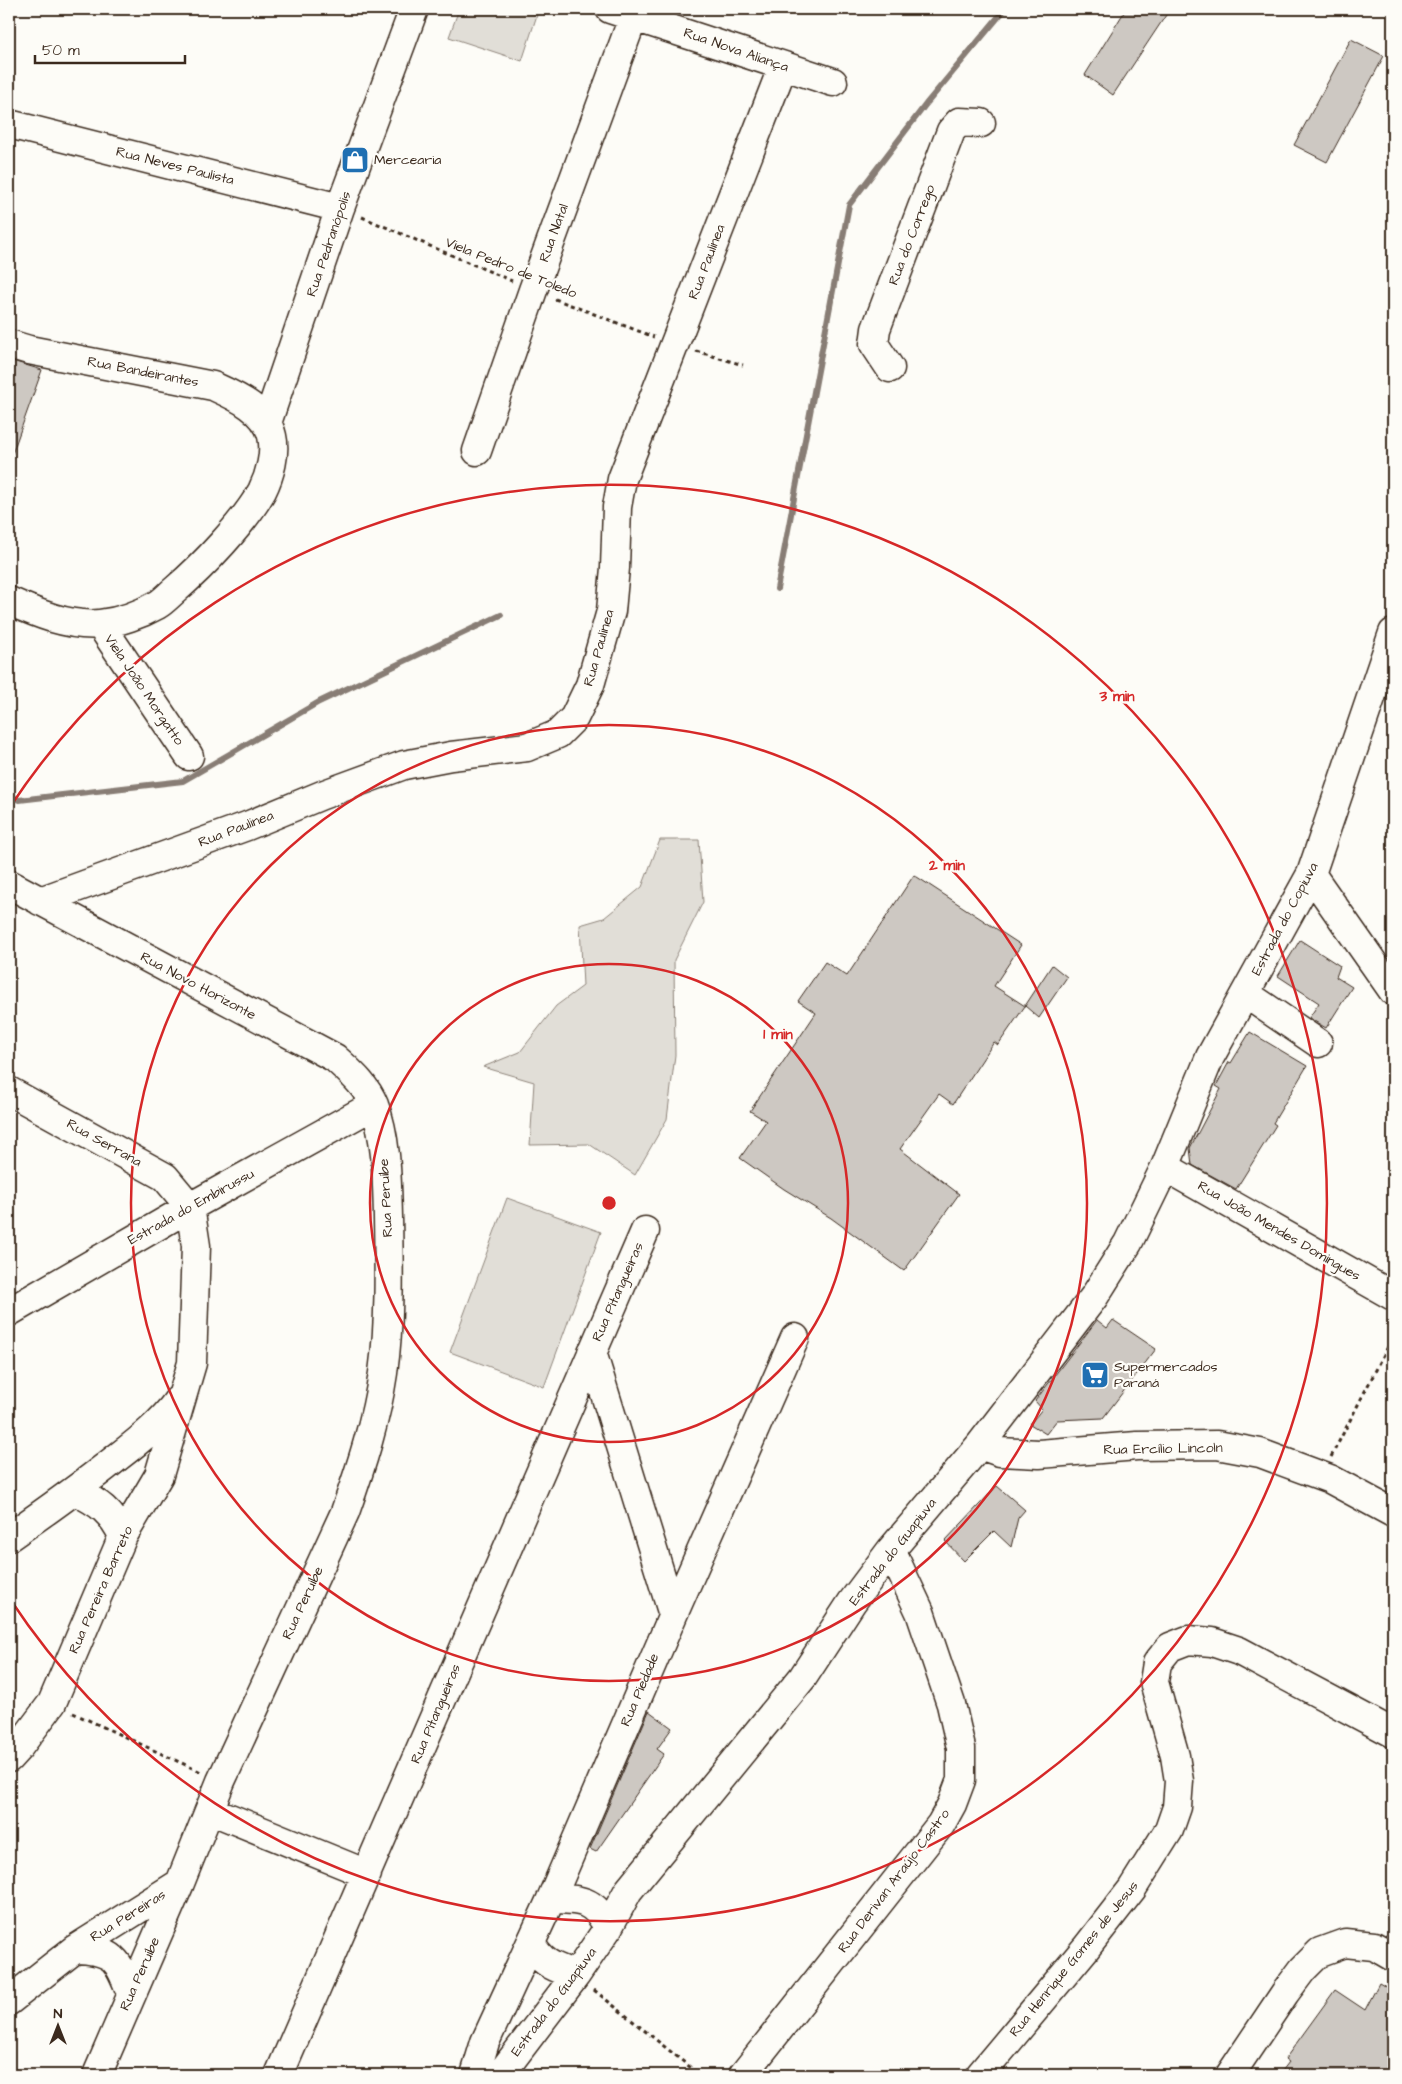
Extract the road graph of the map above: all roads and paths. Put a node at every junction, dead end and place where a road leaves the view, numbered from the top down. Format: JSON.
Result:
{"nodes":[{"id":1,"x":414,"y":9,"type":"edge"},
{"id":2,"x":622,"y":12,"type":"edge"},
{"id":3,"x":783,"y":66,"type":"junction"},
{"id":4,"x":833,"y":82,"type":"dead end"},
{"id":5,"x":980,"y":123,"type":"dead end"},
{"id":6,"x":9,"y":124,"type":"edge"},
{"id":7,"x":340,"y":208,"type":"junction"},
{"id":8,"x":533,"y":290,"type":"junction"},
{"id":9,"x":9,"y":344,"type":"edge"},
{"id":10,"x":674,"y":345,"type":"junction"},
{"id":11,"x":743,"y":365,"type":"dead end"},
{"id":12,"x":890,"y":368,"type":"dead end"},
{"id":13,"x":267,"y":423,"type":"junction"},
{"id":14,"x":477,"y":451,"type":"dead end"},
{"id":15,"x":9,"y":601,"type":"edge"},
{"id":16,"x":100,"y":624,"type":"junction"},
{"id":17,"x":1392,"y":643,"type":"edge"},
{"id":18,"x":1385,"y":682,"type":"edge"},
{"id":19,"x":189,"y":756,"type":"dead end"},
{"id":20,"x":1312,"y":874,"type":"junction"},
{"id":21,"x":9,"y":884,"type":"edge"},
{"id":22,"x":40,"y":901,"type":"junction"},
{"id":23,"x":1393,"y":991,"type":"edge"},
{"id":24,"x":1246,"y":994,"type":"junction"},
{"id":25,"x":1318,"y":1043,"type":"dead end"},
{"id":26,"x":9,"y":1090,"type":"edge"},
{"id":27,"x":374,"y":1105,"type":"junction"},
{"id":28,"x":1165,"y":1167,"type":"junction"},
{"id":29,"x":190,"y":1207,"type":"junction"},
{"id":30,"x":645,"y":1231,"type":"dead end"},
{"id":31,"x":1393,"y":1296,"type":"edge"},
{"id":32,"x":9,"y":1312,"type":"edge"},
{"id":33,"x":1393,"y":1337,"type":"edge"},
{"id":34,"x":795,"y":1338,"type":"dead end"},
{"id":35,"x":592,"y":1352,"type":"junction"},
{"id":36,"x":182,"y":1396,"type":"junction"},
{"id":37,"x":980,"y":1445,"type":"junction"},
{"id":38,"x":128,"y":1449,"type":"junction"},
{"id":39,"x":159,"y":1475,"type":"junction"},
{"id":40,"x":1321,"y":1476,"type":"junction"},
{"id":41,"x":75,"y":1491,"type":"junction"},
{"id":42,"x":1393,"y":1513,"type":"edge"},
{"id":43,"x":123,"y":1536,"type":"junction"},
{"id":44,"x":9,"y":1537,"type":"edge"},
{"id":45,"x":891,"y":1550,"type":"junction"},
{"id":46,"x":673,"y":1615,"type":"junction"},
{"id":47,"x":52,"y":1703,"type":"junction"},
{"id":48,"x":1393,"y":1733,"type":"edge"},
{"id":49,"x":9,"y":1758,"type":"edge"},
{"id":50,"x":221,"y":1781,"type":"junction"},
{"id":51,"x":210,"y":1810,"type":"junction"},
{"id":52,"x":367,"y":1874,"type":"junction"},
{"id":53,"x":180,"y":1883,"type":"junction"},
{"id":54,"x":628,"y":1891,"type":"junction"},
{"id":55,"x":551,"y":1898,"type":"junction"},
{"id":56,"x":586,"y":1901,"type":"junction"},
{"id":57,"x":608,"y":1928,"type":"junction"},
{"id":58,"x":531,"y":1944,"type":"junction"},
{"id":59,"x":75,"y":1949,"type":"junction"},
{"id":60,"x":1393,"y":1957,"type":"edge"},
{"id":61,"x":576,"y":1975,"type":"junction"},
{"id":62,"x":132,"y":1993,"type":"junction"},
{"id":63,"x":9,"y":2000,"type":"edge"},
{"id":64,"x":98,"y":2075,"type":"edge"},
{"id":65,"x":279,"y":2075,"type":"edge"},
{"id":66,"x":475,"y":2075,"type":"edge"},
{"id":67,"x":500,"y":2075,"type":"edge"},
{"id":68,"x":700,"y":2075,"type":"edge"},
{"id":69,"x":743,"y":2075,"type":"edge"},
{"id":70,"x":980,"y":2075,"type":"edge"},
{"id":71,"x":1230,"y":2075,"type":"edge"}],
"edges":[{"from":1,"to":7,"type":"street","name":"Rua Pedranópolis"},
{"from":2,"to":3,"type":"street","name":"Rua Nova Aliança"},
{"from":2,"to":8,"type":"street","name":"Rua Natal"},
{"from":3,"to":4,"type":"street","name":"Rua Nova Aliança"},
{"from":3,"to":10,"type":"street","name":"Rua Paulinea"},
{"from":5,"to":12,"type":"street","name":"Rua do Corrego"},
{"from":6,"to":7,"type":"street","name":"Rua Neves Paulista"},
{"from":7,"to":8,"type":"path","name":"Viela Pedro de Toledo"},
{"from":7,"to":13,"type":"street","name":"Rua Pedranópolis"},
{"from":8,"to":10,"type":"path","name":"Viela Pedro de Toledo"},
{"from":8,"to":14,"type":"street","name":"Rua Natal"},
{"from":9,"to":13,"type":"street","name":"Rua Bandeirantes"},
{"from":10,"to":11,"type":"path","name":"Viela Pedro de Toledo"},
{"from":10,"to":22,"type":"street","name":"Rua Paulinea"},
{"from":13,"to":16,"type":"street"},
{"from":15,"to":16,"type":"street"},
{"from":16,"to":19,"type":"street","name":"Viela João Morgatto"},
{"from":17,"to":18,"type":"street","name":"Estrada do Copiuva"},
{"from":18,"to":20,"type":"street","name":"Estrada do Copiuva"},
{"from":20,"to":23,"type":"street"},
{"from":20,"to":24,"type":"street","name":"Estrada do Copiuva"},
{"from":21,"to":22,"type":"street","name":"Rua Novo Horizonte"},
{"from":22,"to":27,"type":"street","name":"Rua Novo Horizonte"},
{"from":24,"to":25,"type":"street"},
{"from":24,"to":28,"type":"street","name":"Estrada do Copiuva"},
{"from":26,"to":29,"type":"street","name":"Rua Serrana"},
{"from":27,"to":29,"type":"street","name":"Estrada do Embirussu"},
{"from":27,"to":50,"type":"street","name":"Rua Peruíbe"},
{"from":28,"to":31,"type":"street","name":"Rua João Mendes Domingues"},
{"from":28,"to":37,"type":"street","name":"Estrada do Guapiuva"},
{"from":29,"to":32,"type":"street","name":"Estrada do Embirussu"},
{"from":29,"to":36,"type":"street","name":"Rua Pereira Barreto"},
{"from":30,"to":35,"type":"street","name":"Rua Pitangueiras"},
{"from":33,"to":40,"type":"path"},
{"from":34,"to":46,"type":"street","name":"Rua Piedade"},
{"from":35,"to":46,"type":"street","name":"Rua Pitangueiras"},
{"from":35,"to":52,"type":"street","name":"Rua Pitangueiras"},
{"from":36,"to":38,"type":"street"},
{"from":36,"to":39,"type":"street","name":"Rua Pereira Barreto"},
{"from":37,"to":40,"type":"street","name":"Rua Ercílio Lincoln"},
{"from":37,"to":45,"type":"street","name":"Estrada do Guapiuva"},
{"from":38,"to":39,"type":"street"},
{"from":38,"to":41,"type":"street"},
{"from":39,"to":43,"type":"street","name":"Rua Pereira Barreto"},
{"from":40,"to":42,"type":"street","name":"Rua Ercílio Lincoln"},
{"from":41,"to":43,"type":"street"},
{"from":41,"to":44,"type":"street"},
{"from":43,"to":47,"type":"street","name":"Rua Pereira Barreto"},
{"from":45,"to":54,"type":"street","name":"Estrada do Guapiuva"},
{"from":45,"to":69,"type":"street","name":"Rua Derivan Araújo Castro"},
{"from":46,"to":55,"type":"street","name":"Rua Piedade"},
{"from":47,"to":49,"type":"street","name":"Rua Pereira Barreto"},
{"from":47,"to":50,"type":"path"},
{"from":48,"to":70,"type":"street","name":"Rua Henrique Gomes de Jesus"},
{"from":50,"to":51,"type":"street","name":"Rua Peruíbe"},
{"from":51,"to":52,"type":"street"},
{"from":51,"to":53,"type":"street","name":"Rua Peruíbe"},
{"from":52,"to":65,"type":"street","name":"Rua Pitangueiras"},
{"from":53,"to":59,"type":"street","name":"Rua Pereiras"},
{"from":53,"to":62,"type":"street","name":"Rua Peruíbe"},
{"from":54,"to":56,"type":"street"},
{"from":54,"to":57,"type":"street","name":"Estrada do Guapiuva"},
{"from":55,"to":56,"type":"street"},
{"from":55,"to":58,"type":"street","name":"Rua Piedade"},
{"from":56,"to":57,"type":"street"},
{"from":57,"to":61,"type":"street","name":"Estrada do Guapiuva"},
{"from":58,"to":61,"type":"street"},
{"from":58,"to":66,"type":"street","name":"Rua Piedade"},
{"from":59,"to":62,"type":"street","name":"Rua Pereiras"},
{"from":59,"to":63,"type":"street","name":"Rua Pereiras"},
{"from":60,"to":71,"type":"street"},
{"from":61,"to":67,"type":"street","name":"Estrada do Guapiuva"},
{"from":61,"to":68,"type":"path"},
{"from":62,"to":64,"type":"street","name":"Rua Peruíbe"}]}
